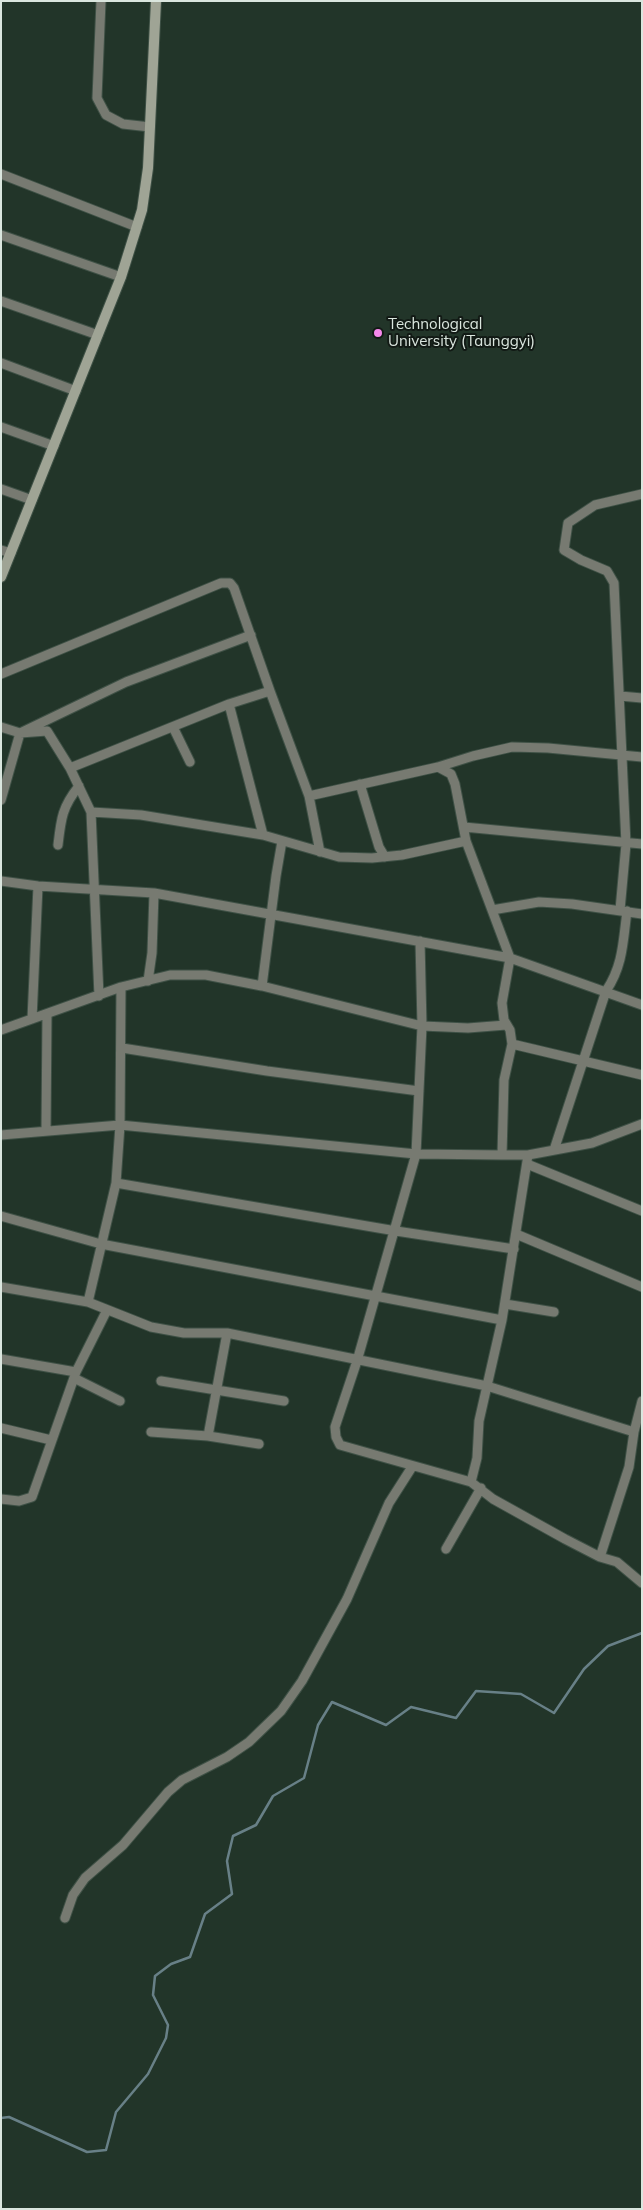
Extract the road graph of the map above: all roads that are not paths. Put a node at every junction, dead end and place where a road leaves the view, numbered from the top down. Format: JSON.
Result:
{"nodes":[{"id":1,"x":101,"y":1,"type":"edge"},
{"id":2,"x":156,"y":1,"type":"edge"},
{"id":3,"x":150,"y":127,"type":"junction"},
{"id":4,"x":1,"y":174,"type":"edge"},
{"id":5,"x":137,"y":227,"type":"junction"},
{"id":6,"x":1,"y":236,"type":"edge"},
{"id":7,"x":121,"y":277,"type":"junction"},
{"id":8,"x":1,"y":301,"type":"edge"},
{"id":9,"x":98,"y":335,"type":"junction"},
{"id":10,"x":1,"y":363,"type":"edge"},
{"id":11,"x":76,"y":391,"type":"junction"},
{"id":12,"x":1,"y":427,"type":"edge"},
{"id":13,"x":54,"y":446,"type":"junction"},
{"id":14,"x":1,"y":489,"type":"edge"},
{"id":15,"x":642,"y":494,"type":"edge"},
{"id":16,"x":32,"y":500,"type":"junction"},
{"id":17,"x":6,"y":551,"type":"edge"},
{"id":18,"x":1,"y":577,"type":"edge"},
{"id":19,"x":251,"y":636,"type":"junction"},
{"id":20,"x":1,"y":674,"type":"edge"},
{"id":21,"x":270,"y":691,"type":"junction"},
{"id":22,"x":620,"y":696,"type":"junction"},
{"id":23,"x":642,"y":698,"type":"edge"},
{"id":24,"x":229,"y":704,"type":"junction"},
{"id":25,"x":1,"y":727,"type":"edge"},
{"id":26,"x":173,"y":727,"type":"junction"},
{"id":27,"x":20,"y":733,"type":"junction"},
{"id":28,"x":621,"y":756,"type":"junction"},
{"id":29,"x":642,"y":757,"type":"edge"},
{"id":30,"x":190,"y":762,"type":"dead end"},
{"id":31,"x":438,"y":767,"type":"junction"},
{"id":32,"x":70,"y":768,"type":"junction"},
{"id":33,"x":360,"y":784,"type":"junction"},
{"id":34,"x":79,"y":786,"type":"junction"},
{"id":35,"x":309,"y":796,"type":"junction"},
{"id":36,"x":1,"y":800,"type":"edge"},
{"id":37,"x":91,"y":812,"type":"junction"},
{"id":38,"x":464,"y":826,"type":"junction"},
{"id":39,"x":263,"y":835,"type":"junction"},
{"id":40,"x":282,"y":840,"type":"junction"},
{"id":41,"x":466,"y":841,"type":"junction"},
{"id":42,"x":626,"y":844,"type":"junction"},
{"id":43,"x":642,"y":844,"type":"edge"},
{"id":44,"x":58,"y":846,"type":"dead end"},
{"id":45,"x":320,"y":852,"type":"junction"},
{"id":46,"x":385,"y":857,"type":"junction"},
{"id":47,"x":1,"y":881,"type":"edge"},
{"id":48,"x":38,"y":886,"type":"junction"},
{"id":49,"x":93,"y":889,"type":"junction"},
{"id":50,"x":154,"y":893,"type":"junction"},
{"id":51,"x":492,"y":910,"type":"junction"},
{"id":52,"x":623,"y":911,"type":"junction"},
{"id":53,"x":271,"y":914,"type":"junction"},
{"id":54,"x":642,"y":914,"type":"edge"},
{"id":55,"x":420,"y":941,"type":"junction"},
{"id":56,"x":510,"y":958,"type":"junction"},
{"id":57,"x":148,"y":981,"type":"junction"},
{"id":58,"x":262,"y":986,"type":"junction"},
{"id":59,"x":121,"y":987,"type":"junction"},
{"id":60,"x":606,"y":991,"type":"junction"},
{"id":61,"x":99,"y":996,"type":"junction"},
{"id":62,"x":642,"y":1005,"type":"edge"},
{"id":63,"x":47,"y":1014,"type":"junction"},
{"id":64,"x":32,"y":1019,"type":"junction"},
{"id":65,"x":506,"y":1025,"type":"junction"},
{"id":66,"x":422,"y":1026,"type":"junction"},
{"id":67,"x":1,"y":1030,"type":"edge"},
{"id":68,"x":512,"y":1044,"type":"junction"},
{"id":69,"x":122,"y":1048,"type":"junction"},
{"id":70,"x":583,"y":1060,"type":"junction"},
{"id":71,"x":642,"y":1075,"type":"edge"},
{"id":72,"x":419,"y":1091,"type":"junction"},
{"id":73,"x":642,"y":1124,"type":"edge"},
{"id":74,"x":120,"y":1125,"type":"junction"},
{"id":75,"x":46,"y":1131,"type":"junction"},
{"id":76,"x":1,"y":1135,"type":"edge"},
{"id":77,"x":554,"y":1150,"type":"junction"},
{"id":78,"x":416,"y":1154,"type":"junction"},
{"id":79,"x":502,"y":1155,"type":"junction"},
{"id":80,"x":527,"y":1159,"type":"junction"},
{"id":81,"x":116,"y":1183,"type":"junction"},
{"id":82,"x":642,"y":1211,"type":"edge"},
{"id":83,"x":1,"y":1216,"type":"edge"},
{"id":84,"x":396,"y":1231,"type":"junction"},
{"id":85,"x":516,"y":1234,"type":"junction"},
{"id":86,"x":101,"y":1244,"type":"junction"},
{"id":87,"x":514,"y":1249,"type":"junction"},
{"id":88,"x":1,"y":1287,"type":"edge"},
{"id":89,"x":642,"y":1287,"type":"edge"},
{"id":90,"x":376,"y":1295,"type":"junction"},
{"id":91,"x":88,"y":1302,"type":"junction"},
{"id":92,"x":505,"y":1304,"type":"junction"},
{"id":93,"x":106,"y":1310,"type":"junction"},
{"id":94,"x":554,"y":1312,"type":"dead end"},
{"id":95,"x":502,"y":1320,"type":"junction"},
{"id":96,"x":227,"y":1333,"type":"junction"},
{"id":97,"x":1,"y":1359,"type":"edge"},
{"id":98,"x":357,"y":1361,"type":"junction"},
{"id":99,"x":75,"y":1375,"type":"junction"},
{"id":100,"x":161,"y":1381,"type":"dead end"},
{"id":101,"x":487,"y":1386,"type":"junction"},
{"id":102,"x":217,"y":1390,"type":"junction"},
{"id":103,"x":120,"y":1401,"type":"dead end"},
{"id":104,"x":284,"y":1401,"type":"dead end"},
{"id":105,"x":642,"y":1401,"type":"edge"},
{"id":106,"x":1,"y":1428,"type":"edge"},
{"id":107,"x":151,"y":1432,"type":"dead end"},
{"id":108,"x":634,"y":1432,"type":"junction"},
{"id":109,"x":208,"y":1436,"type":"junction"},
{"id":110,"x":51,"y":1440,"type":"junction"},
{"id":111,"x":258,"y":1444,"type":"dead end"},
{"id":112,"x":412,"y":1467,"type":"junction"},
{"id":113,"x":472,"y":1482,"type":"junction"},
{"id":114,"x":481,"y":1488,"type":"junction"},
{"id":115,"x":1,"y":1499,"type":"edge"},
{"id":116,"x":446,"y":1549,"type":"dead end"},
{"id":117,"x":600,"y":1557,"type":"junction"},
{"id":118,"x":642,"y":1583,"type":"edge"},
{"id":119,"x":65,"y":1918,"type":"dead end"}],
"edges":[{"from":1,"to":3,"type":"street"},
{"from":2,"to":3,"type":"main road"},
{"from":3,"to":5,"type":"main road"},
{"from":4,"to":5,"type":"street"},
{"from":5,"to":7,"type":"main road"},
{"from":6,"to":7,"type":"street"},
{"from":7,"to":9,"type":"main road"},
{"from":8,"to":9,"type":"street"},
{"from":9,"to":11,"type":"main road"},
{"from":10,"to":11,"type":"street"},
{"from":11,"to":13,"type":"main road"},
{"from":12,"to":13,"type":"street"},
{"from":13,"to":16,"type":"main road"},
{"from":14,"to":16,"type":"street"},
{"from":15,"to":22,"type":"street"},
{"from":16,"to":17,"type":"main road"},
{"from":17,"to":18,"type":"main road"},
{"from":19,"to":20,"type":"street"},
{"from":19,"to":21,"type":"street"},
{"from":19,"to":27,"type":"street"},
{"from":21,"to":24,"type":"street"},
{"from":21,"to":35,"type":"street"},
{"from":22,"to":23,"type":"street"},
{"from":22,"to":28,"type":"street"},
{"from":24,"to":26,"type":"street"},
{"from":24,"to":39,"type":"street"},
{"from":25,"to":27,"type":"street"},
{"from":26,"to":30,"type":"street"},
{"from":26,"to":32,"type":"street"},
{"from":27,"to":32,"type":"street"},
{"from":27,"to":36,"type":"street"},
{"from":28,"to":29,"type":"street"},
{"from":28,"to":31,"type":"street"},
{"from":28,"to":42,"type":"street"},
{"from":31,"to":33,"type":"street"},
{"from":31,"to":38,"type":"street"},
{"from":32,"to":34,"type":"street"},
{"from":33,"to":35,"type":"street"},
{"from":33,"to":46,"type":"street"},
{"from":34,"to":37,"type":"street"},
{"from":34,"to":44,"type":"street"},
{"from":35,"to":45,"type":"street"},
{"from":37,"to":39,"type":"street"},
{"from":37,"to":49,"type":"street"},
{"from":38,"to":41,"type":"street"},
{"from":38,"to":42,"type":"street"},
{"from":39,"to":40,"type":"street"},
{"from":40,"to":45,"type":"street"},
{"from":40,"to":53,"type":"street"},
{"from":41,"to":46,"type":"street"},
{"from":41,"to":51,"type":"street"},
{"from":42,"to":43,"type":"street"},
{"from":42,"to":52,"type":"street"},
{"from":45,"to":46,"type":"street"},
{"from":47,"to":48,"type":"street"},
{"from":48,"to":49,"type":"street"},
{"from":48,"to":64,"type":"street"},
{"from":49,"to":50,"type":"street"},
{"from":49,"to":61,"type":"street"},
{"from":50,"to":53,"type":"street"},
{"from":50,"to":57,"type":"street"},
{"from":51,"to":52,"type":"street"},
{"from":51,"to":56,"type":"street"},
{"from":52,"to":54,"type":"street"},
{"from":52,"to":60,"type":"street"},
{"from":53,"to":55,"type":"street"},
{"from":53,"to":58,"type":"street"},
{"from":55,"to":56,"type":"street"},
{"from":55,"to":66,"type":"street"},
{"from":56,"to":60,"type":"street"},
{"from":56,"to":65,"type":"street"},
{"from":57,"to":58,"type":"street"},
{"from":57,"to":59,"type":"street"},
{"from":58,"to":66,"type":"street"},
{"from":59,"to":61,"type":"street"},
{"from":59,"to":69,"type":"street"},
{"from":60,"to":62,"type":"street"},
{"from":60,"to":70,"type":"street"},
{"from":61,"to":63,"type":"street"},
{"from":63,"to":64,"type":"street"},
{"from":63,"to":75,"type":"street"},
{"from":64,"to":67,"type":"street"},
{"from":65,"to":66,"type":"street"},
{"from":65,"to":68,"type":"street"},
{"from":66,"to":72,"type":"street"},
{"from":68,"to":70,"type":"street"},
{"from":68,"to":79,"type":"street"},
{"from":69,"to":72,"type":"street"},
{"from":69,"to":74,"type":"street"},
{"from":70,"to":71,"type":"street"},
{"from":70,"to":77,"type":"street"},
{"from":72,"to":78,"type":"street"},
{"from":73,"to":77,"type":"street"},
{"from":74,"to":75,"type":"street"},
{"from":74,"to":78,"type":"street"},
{"from":74,"to":81,"type":"street"},
{"from":75,"to":76,"type":"street"},
{"from":77,"to":80,"type":"street"},
{"from":78,"to":79,"type":"street"},
{"from":78,"to":84,"type":"street"},
{"from":79,"to":80,"type":"street"},
{"from":80,"to":82,"type":"street"},
{"from":80,"to":85,"type":"street"},
{"from":81,"to":84,"type":"street"},
{"from":81,"to":86,"type":"street"},
{"from":83,"to":86,"type":"street"},
{"from":84,"to":87,"type":"street"},
{"from":84,"to":90,"type":"street"},
{"from":85,"to":87,"type":"street"},
{"from":85,"to":89,"type":"street"},
{"from":86,"to":90,"type":"street"},
{"from":86,"to":91,"type":"street"},
{"from":87,"to":92,"type":"street"},
{"from":88,"to":91,"type":"street"},
{"from":90,"to":95,"type":"street"},
{"from":90,"to":98,"type":"street"},
{"from":91,"to":93,"type":"street"},
{"from":92,"to":94,"type":"street"},
{"from":92,"to":95,"type":"street"},
{"from":93,"to":96,"type":"street"},
{"from":93,"to":99,"type":"street"},
{"from":95,"to":101,"type":"street"},
{"from":96,"to":98,"type":"street"},
{"from":96,"to":102,"type":"street"},
{"from":97,"to":99,"type":"street"},
{"from":98,"to":101,"type":"street"},
{"from":98,"to":112,"type":"street"},
{"from":99,"to":103,"type":"street"},
{"from":99,"to":110,"type":"street"},
{"from":100,"to":102,"type":"street"},
{"from":101,"to":108,"type":"street"},
{"from":101,"to":113,"type":"street"},
{"from":102,"to":104,"type":"street"},
{"from":102,"to":109,"type":"street"},
{"from":105,"to":108,"type":"street"},
{"from":106,"to":110,"type":"street"},
{"from":107,"to":109,"type":"street"},
{"from":108,"to":117,"type":"street"},
{"from":109,"to":111,"type":"street"},
{"from":110,"to":115,"type":"street"},
{"from":112,"to":113,"type":"street"},
{"from":112,"to":119,"type":"street"},
{"from":113,"to":114,"type":"street"},
{"from":114,"to":116,"type":"street"},
{"from":114,"to":117,"type":"street"},
{"from":117,"to":118,"type":"street"}]}
